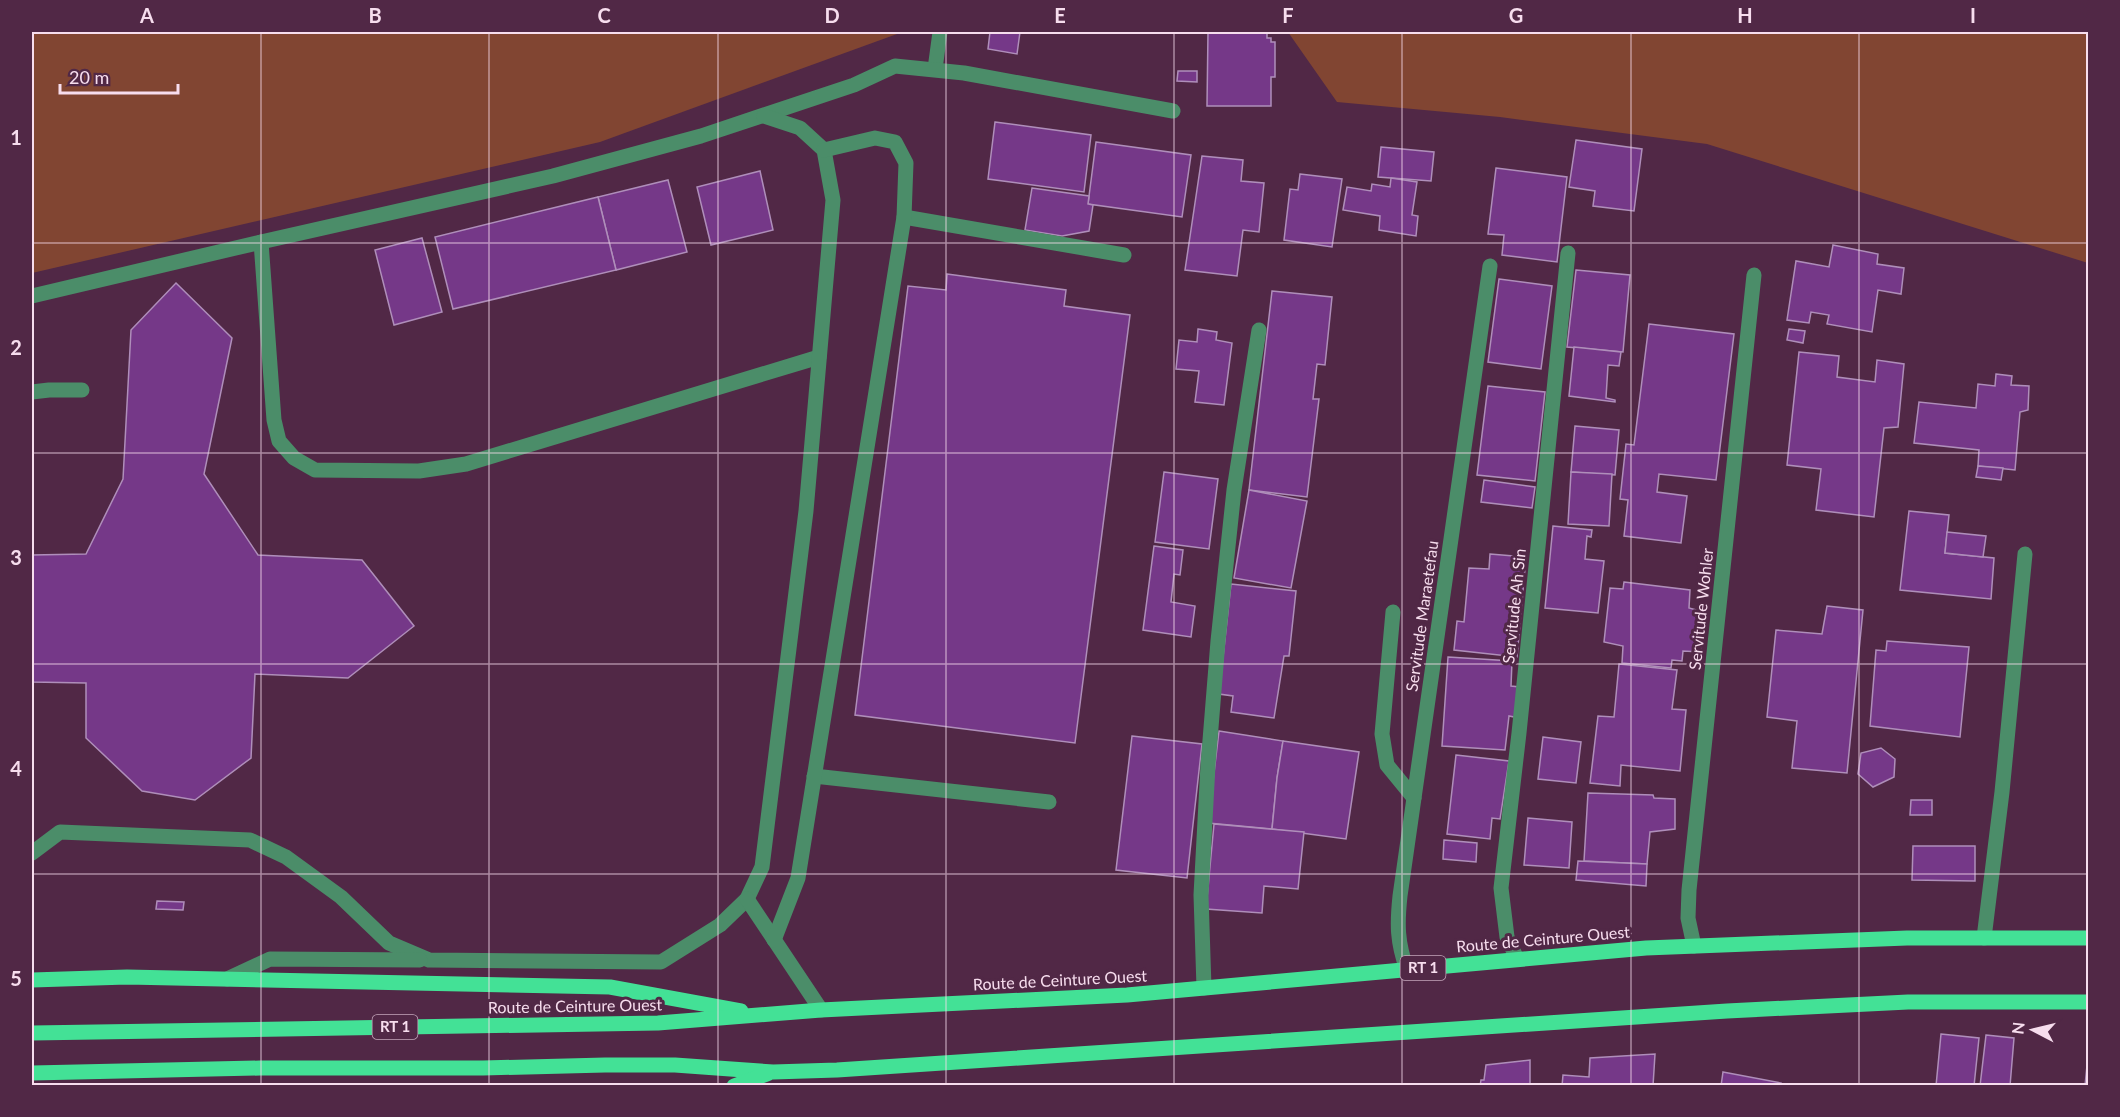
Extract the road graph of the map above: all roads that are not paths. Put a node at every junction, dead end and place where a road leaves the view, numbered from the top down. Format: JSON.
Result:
{"nodes":[{"id":1,"x":940,"y":32,"type":"edge"},
{"id":2,"x":935,"y":69,"type":"junction"},
{"id":3,"x":1173,"y":111,"type":"dead end"},
{"id":4,"x":764,"y":116,"type":"junction"},
{"id":5,"x":824,"y":150,"type":"junction"},
{"id":6,"x":904,"y":217,"type":"junction"},
{"id":7,"x":261,"y":242,"type":"junction"},
{"id":8,"x":1568,"y":253,"type":"dead end"},
{"id":9,"x":1124,"y":255,"type":"dead end"},
{"id":10,"x":1490,"y":266,"type":"dead end"},
{"id":11,"x":1754,"y":275,"type":"dead end"},
{"id":12,"x":32,"y":296,"type":"edge"},
{"id":13,"x":1259,"y":330,"type":"dead end"},
{"id":14,"x":819,"y":357,"type":"junction"},
{"id":15,"x":82,"y":390,"type":"dead end"},
{"id":16,"x":32,"y":392,"type":"edge"},
{"id":17,"x":2025,"y":554,"type":"dead end"},
{"id":18,"x":1393,"y":612,"type":"dead end"},
{"id":19,"x":814,"y":776,"type":"junction"},
{"id":20,"x":1414,"y":798,"type":"junction"},
{"id":21,"x":1049,"y":802,"type":"dead end"},
{"id":22,"x":32,"y":853,"type":"edge"},
{"id":23,"x":747,"y":899,"type":"junction"},
{"id":24,"x":1984,"y":938,"type":"junction"},
{"id":25,"x":2088,"y":938,"type":"edge"},
{"id":26,"x":774,"y":940,"type":"junction"},
{"id":27,"x":1694,"y":946,"type":"junction"},
{"id":28,"x":1517,"y":959,"type":"junction"},
{"id":29,"x":429,"y":960,"type":"junction"},
{"id":30,"x":1407,"y":969,"type":"junction"},
{"id":31,"x":32,"y":980,"type":"edge"},
{"id":32,"x":227,"y":980,"type":"junction"},
{"id":33,"x":1204,"y":988,"type":"junction"},
{"id":34,"x":2088,"y":1002,"type":"edge"},
{"id":35,"x":821,"y":1010,"type":"junction"},
{"id":36,"x":758,"y":1014,"type":"junction"},
{"id":37,"x":32,"y":1034,"type":"edge"},
{"id":38,"x":773,"y":1072,"type":"junction"},
{"id":39,"x":32,"y":1073,"type":"edge"},
{"id":40,"x":734,"y":1086,"type":"edge"}],
"edges":[{"from":1,"to":2,"type":"street"},
{"from":2,"to":3,"type":"street"},
{"from":2,"to":4,"type":"street"},
{"from":4,"to":5,"type":"street"},
{"from":4,"to":7,"type":"street"},
{"from":5,"to":6,"type":"street"},
{"from":5,"to":14,"type":"street"},
{"from":6,"to":9,"type":"street"},
{"from":6,"to":19,"type":"street"},
{"from":7,"to":12,"type":"street"},
{"from":7,"to":14,"type":"street"},
{"from":8,"to":28,"type":"street","name":"Servitude Ah Sin"},
{"from":10,"to":20,"type":"street","name":"Servitude Maraetefau"},
{"from":11,"to":27,"type":"street","name":"Servitude Wohler"},
{"from":13,"to":33,"type":"street"},
{"from":14,"to":23,"type":"street"},
{"from":15,"to":16,"type":"street"},
{"from":17,"to":24,"type":"street"},
{"from":18,"to":20,"type":"street"},
{"from":19,"to":21,"type":"street"},
{"from":19,"to":26,"type":"street"},
{"from":20,"to":30,"type":"street","name":"Servitude Maraetefau"},
{"from":22,"to":29,"type":"street"},
{"from":23,"to":26,"type":"street"},
{"from":23,"to":29,"type":"street"},
{"from":24,"to":25,"type":"main road","name":"Route de Ceinture Ouest","number":"RT 1"},
{"from":24,"to":27,"type":"main road","name":"Route de Ceinture Ouest","number":"RT 1"},
{"from":26,"to":35,"type":"street"},
{"from":27,"to":28,"type":"main road","name":"Route de Ceinture Ouest","number":"RT 1"},
{"from":28,"to":30,"type":"main road","name":"Route de Ceinture Ouest","number":"RT 1"},
{"from":29,"to":32,"type":"street"},
{"from":30,"to":33,"type":"main road","name":"Route de Ceinture Ouest","number":"RT 1"},
{"from":31,"to":32,"type":"main road"},
{"from":32,"to":36,"type":"main road"},
{"from":33,"to":35,"type":"main road","name":"Route de Ceinture Ouest","number":"RT 1"},
{"from":34,"to":38,"type":"main road"},
{"from":35,"to":36,"type":"main road","name":"Route de Ceinture Ouest","number":"RT 1"},
{"from":36,"to":37,"type":"main road","name":"Route de Ceinture Ouest","number":"RT 1"},
{"from":38,"to":39,"type":"main road"},
{"from":38,"to":40,"type":"main road"}]}
